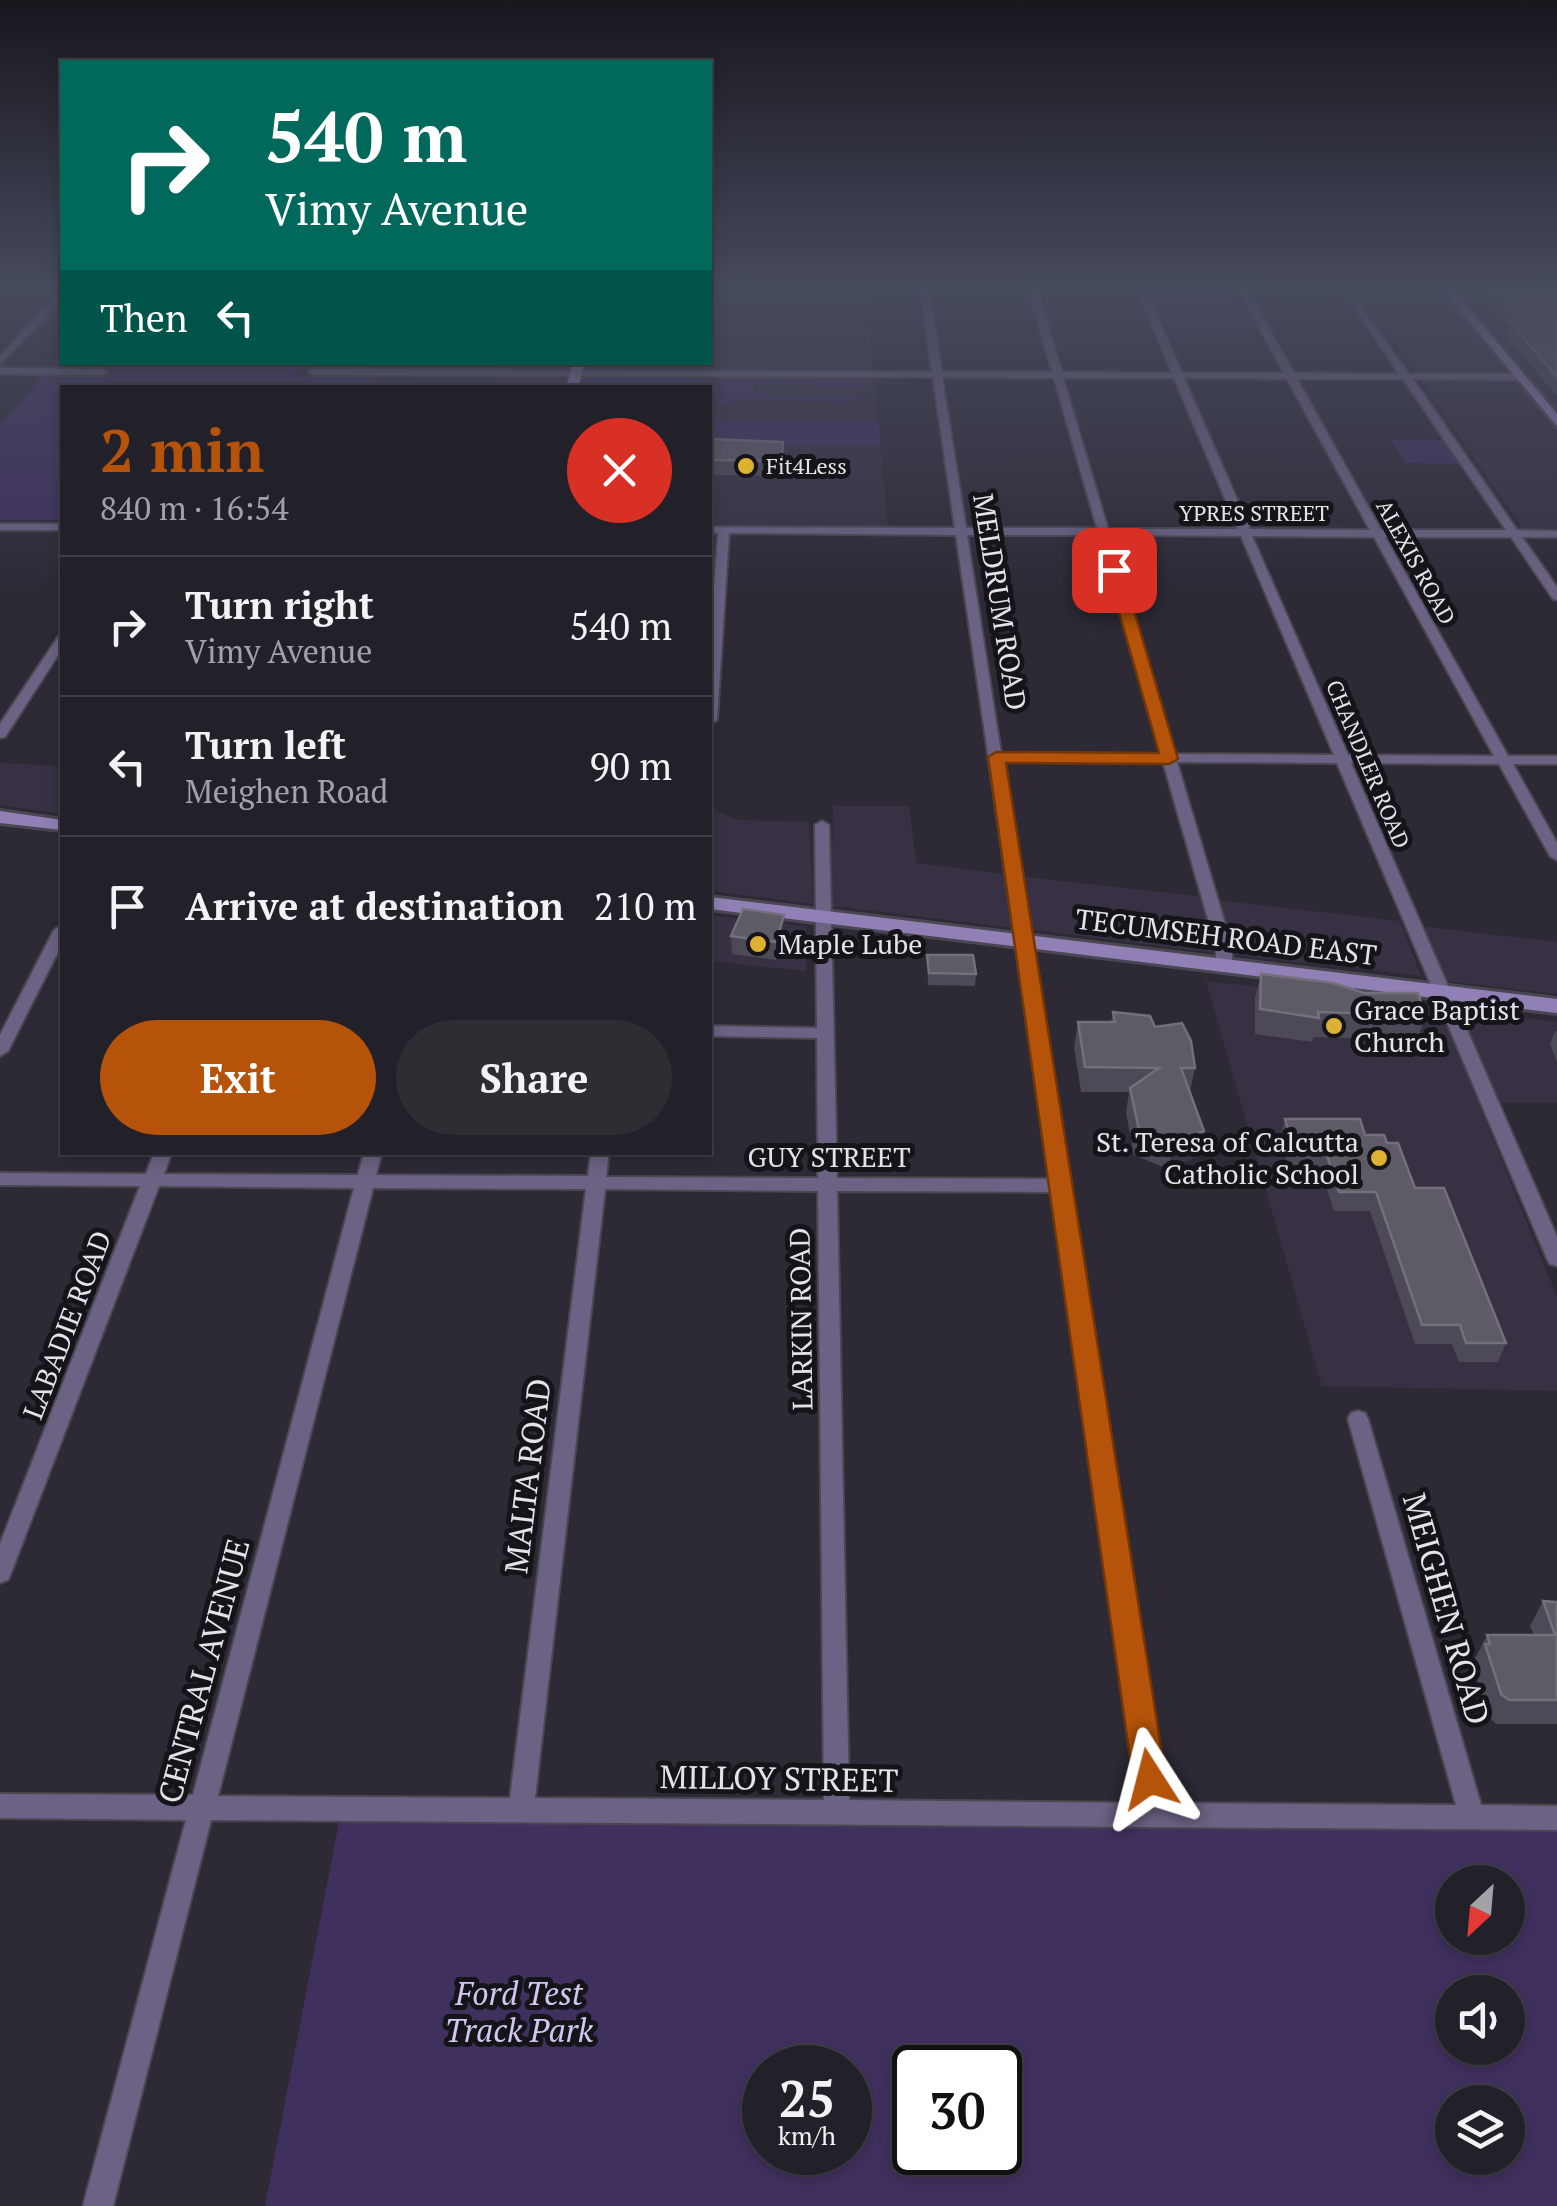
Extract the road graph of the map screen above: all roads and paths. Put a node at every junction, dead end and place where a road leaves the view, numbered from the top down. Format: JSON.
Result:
{"nodes":[{"id":1,"x":939,"y":390,"type":"edge"},
{"id":2,"x":1062,"y":390,"type":"edge"},
{"id":3,"x":1183,"y":390,"type":"edge"},
{"id":4,"x":1298,"y":390,"type":"edge"},
{"id":5,"x":1416,"y":390,"type":"edge"},
{"id":6,"x":1531,"y":390,"type":"edge"},
{"id":7,"x":1557,"y":422,"type":"edge"},
{"id":8,"x":0,"y":527,"type":"edge"},
{"id":9,"x":60,"y":527,"type":"edge"},
{"id":10,"x":717,"y":530,"type":"edge"},
{"id":11,"x":960,"y":532,"type":"junction"},
{"id":12,"x":1104,"y":532,"type":"junction"},
{"id":13,"x":1245,"y":533,"type":"junction"},
{"id":14,"x":1378,"y":533,"type":"junction"},
{"id":15,"x":1514,"y":534,"type":"junction"},
{"id":16,"x":1557,"y":534,"type":"edge"},
{"id":17,"x":1557,"y":596,"type":"edge"},
{"id":18,"x":60,"y":643,"type":"edge"},
{"id":19,"x":712,"y":666,"type":"edge"},
{"id":20,"x":0,"y":734,"type":"edge"},
{"id":21,"x":996,"y":757,"type":"junction"},
{"id":22,"x":1169,"y":759,"type":"junction"},
{"id":23,"x":1342,"y":760,"type":"junction"},
{"id":24,"x":1504,"y":760,"type":"junction"},
{"id":25,"x":1557,"y":760,"type":"edge"},
{"id":26,"x":0,"y":817,"type":"edge"},
{"id":27,"x":60,"y":825,"type":"edge"},
{"id":28,"x":822,"y":826,"type":"dead end"},
{"id":29,"x":1557,"y":856,"type":"edge"},
{"id":30,"x":712,"y":903,"type":"edge"},
{"id":31,"x":821,"y":916,"type":"junction"},
{"id":32,"x":60,"y":934,"type":"edge"},
{"id":33,"x":1023,"y":940,"type":"junction"},
{"id":34,"x":1224,"y":965,"type":"junction"},
{"id":35,"x":1441,"y":991,"type":"junction"},
{"id":36,"x":1557,"y":1006,"type":"edge"},
{"id":37,"x":712,"y":1031,"type":"edge"},
{"id":38,"x":823,"y":1033,"type":"junction"},
{"id":39,"x":0,"y":1052,"type":"edge"},
{"id":40,"x":162,"y":1155,"type":"edge"},
{"id":41,"x":372,"y":1155,"type":"edge"},
{"id":42,"x":600,"y":1155,"type":"edge"},
{"id":43,"x":0,"y":1178,"type":"edge"},
{"id":44,"x":152,"y":1180,"type":"junction"},
{"id":45,"x":365,"y":1181,"type":"junction"},
{"id":46,"x":596,"y":1183,"type":"junction"},
{"id":47,"x":826,"y":1184,"type":"junction"},
{"id":48,"x":1058,"y":1186,"type":"junction"},
{"id":49,"x":1557,"y":1260,"type":"edge"},
{"id":50,"x":1358,"y":1419,"type":"dead end"},
{"id":51,"x":0,"y":1573,"type":"edge"},
{"id":52,"x":0,"y":1806,"type":"edge"},
{"id":53,"x":202,"y":1808,"type":"junction"},
{"id":54,"x":521,"y":1808,"type":"junction"},
{"id":55,"x":837,"y":1813,"type":"junction"},
{"id":56,"x":1155,"y":1815,"type":"junction"},
{"id":57,"x":1472,"y":1818,"type":"junction"},
{"id":58,"x":1557,"y":1818,"type":"edge"},
{"id":59,"x":98,"y":2206,"type":"edge"}],
"edges":[{"from":1,"to":11,"type":"street","name":"MELDRUM ROAD"},
{"from":2,"to":12,"type":"street"},
{"from":3,"to":13,"type":"street","name":"CHANDLER ROAD"},
{"from":4,"to":14,"type":"street","name":"ALEXIS ROAD"},
{"from":5,"to":15,"type":"street"},
{"from":6,"to":7,"type":"main road"},
{"from":8,"to":9,"type":"street"},
{"from":10,"to":11,"type":"street","name":"YPRES STREET"},
{"from":10,"to":19,"type":"street"},
{"from":11,"to":12,"type":"street","name":"YPRES STREET"},
{"from":11,"to":21,"type":"street","name":"MELDRUM ROAD"},
{"from":12,"to":13,"type":"street","name":"YPRES STREET"},
{"from":12,"to":22,"type":"street"},
{"from":13,"to":14,"type":"street","name":"YPRES STREET"},
{"from":13,"to":23,"type":"street","name":"CHANDLER ROAD"},
{"from":14,"to":15,"type":"street","name":"YPRES STREET"},
{"from":14,"to":24,"type":"street","name":"ALEXIS ROAD"},
{"from":15,"to":16,"type":"street","name":"YPRES STREET"},
{"from":15,"to":17,"type":"street"},
{"from":18,"to":20,"type":"street"},
{"from":21,"to":22,"type":"street"},
{"from":21,"to":33,"type":"street","name":"MELDRUM ROAD"},
{"from":22,"to":23,"type":"street"},
{"from":22,"to":34,"type":"street"},
{"from":23,"to":24,"type":"street"},
{"from":23,"to":35,"type":"street","name":"CHANDLER ROAD"},
{"from":24,"to":25,"type":"street"},
{"from":24,"to":29,"type":"street","name":"ALEXIS ROAD"},
{"from":26,"to":27,"type":"main road"},
{"from":28,"to":31,"type":"street","name":"LARKIN ROAD"},
{"from":30,"to":31,"type":"main road","name":"TECUMSEH ROAD EAST"},
{"from":31,"to":33,"type":"main road","name":"TECUMSEH ROAD EAST"},
{"from":31,"to":38,"type":"street","name":"LARKIN ROAD"},
{"from":32,"to":39,"type":"street"},
{"from":33,"to":34,"type":"main road","name":"TECUMSEH ROAD EAST"},
{"from":33,"to":48,"type":"street","name":"MELDRUM ROAD"},
{"from":34,"to":35,"type":"main road","name":"TECUMSEH ROAD EAST"},
{"from":35,"to":36,"type":"main road","name":"TECUMSEH ROAD EAST"},
{"from":35,"to":49,"type":"street","name":"CHANDLER ROAD"},
{"from":37,"to":38,"type":"street"},
{"from":38,"to":47,"type":"street","name":"LARKIN ROAD"},
{"from":40,"to":44,"type":"street","name":"LABADIE ROAD"},
{"from":41,"to":45,"type":"street","name":"CENTRAL AVENUE"},
{"from":42,"to":46,"type":"street","name":"MALTA ROAD"},
{"from":43,"to":44,"type":"street","name":"GUY STREET"},
{"from":44,"to":45,"type":"street","name":"GUY STREET"},
{"from":44,"to":51,"type":"street","name":"LABADIE ROAD"},
{"from":45,"to":46,"type":"street","name":"GUY STREET"},
{"from":45,"to":53,"type":"street","name":"CENTRAL AVENUE"},
{"from":46,"to":47,"type":"street","name":"GUY STREET"},
{"from":46,"to":54,"type":"street","name":"MALTA ROAD"},
{"from":47,"to":48,"type":"street","name":"GUY STREET"},
{"from":47,"to":55,"type":"street","name":"LARKIN ROAD"},
{"from":48,"to":56,"type":"street","name":"MELDRUM ROAD"},
{"from":50,"to":57,"type":"street","name":"MEIGHEN ROAD"},
{"from":52,"to":53,"type":"street","name":"MILLOY STREET"},
{"from":53,"to":54,"type":"street","name":"MILLOY STREET"},
{"from":53,"to":59,"type":"street","name":"CENTRAL AVENUE"},
{"from":54,"to":55,"type":"street","name":"MILLOY STREET"},
{"from":55,"to":56,"type":"street","name":"MILLOY STREET"},
{"from":56,"to":57,"type":"street","name":"MILLOY STREET"},
{"from":57,"to":58,"type":"street","name":"MILLOY STREET"}]}
